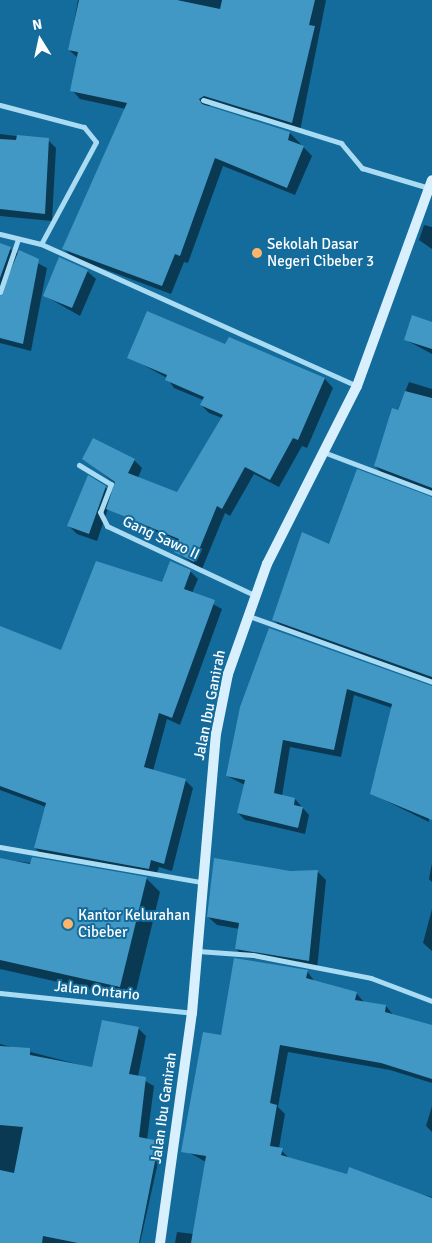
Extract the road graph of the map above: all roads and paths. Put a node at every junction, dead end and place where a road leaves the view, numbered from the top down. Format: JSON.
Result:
{"nodes":[{"id":1,"x":203,"y":100,"type":"dead end"},
{"id":2,"x":0,"y":104,"type":"edge"},
{"id":3,"x":431,"y":184,"type":"edge"},
{"id":4,"x":0,"y":234,"type":"edge"},
{"id":5,"x":18,"y":239,"type":"junction"},
{"id":6,"x":42,"y":244,"type":"junction"},
{"id":7,"x":0,"y":292,"type":"edge"},
{"id":8,"x":357,"y":386,"type":"junction"},
{"id":9,"x":326,"y":453,"type":"junction"},
{"id":10,"x":79,"y":465,"type":"dead end"},
{"id":11,"x":432,"y":493,"type":"edge"},
{"id":12,"x":254,"y":594,"type":"junction"},
{"id":13,"x":246,"y":615,"type":"junction"},
{"id":14,"x":432,"y":682,"type":"edge"},
{"id":15,"x":0,"y":847,"type":"edge"},
{"id":16,"x":200,"y":882,"type":"junction"},
{"id":17,"x":198,"y":951,"type":"junction"},
{"id":18,"x":0,"y":993,"type":"edge"},
{"id":19,"x":432,"y":1001,"type":"edge"},
{"id":20,"x":192,"y":1013,"type":"junction"},
{"id":21,"x":160,"y":1243,"type":"edge"}],
"edges":[{"from":1,"to":3,"type":"street"},
{"from":2,"to":6,"type":"street"},
{"from":3,"to":8,"type":"main road","name":"Jalan Ibu Ganirah"},
{"from":4,"to":5,"type":"street"},
{"from":5,"to":6,"type":"street"},
{"from":5,"to":7,"type":"street"},
{"from":6,"to":8,"type":"street"},
{"from":8,"to":9,"type":"main road","name":"Jalan Ibu Ganirah"},
{"from":9,"to":11,"type":"street"},
{"from":9,"to":12,"type":"main road","name":"Jalan Ibu Ganirah"},
{"from":10,"to":12,"type":"street","name":"Gang Sawo II"},
{"from":12,"to":13,"type":"main road","name":"Jalan Ibu Ganirah"},
{"from":13,"to":14,"type":"street"},
{"from":13,"to":16,"type":"main road","name":"Jalan Ibu Ganirah"},
{"from":15,"to":16,"type":"street"},
{"from":16,"to":17,"type":"main road","name":"Jalan Ibu Ganirah"},
{"from":17,"to":19,"type":"street"},
{"from":17,"to":20,"type":"main road","name":"Jalan Ibu Ganirah"},
{"from":18,"to":20,"type":"street","name":"Jalan Ontario"},
{"from":20,"to":21,"type":"main road","name":"Jalan Ibu Ganirah"}]}
